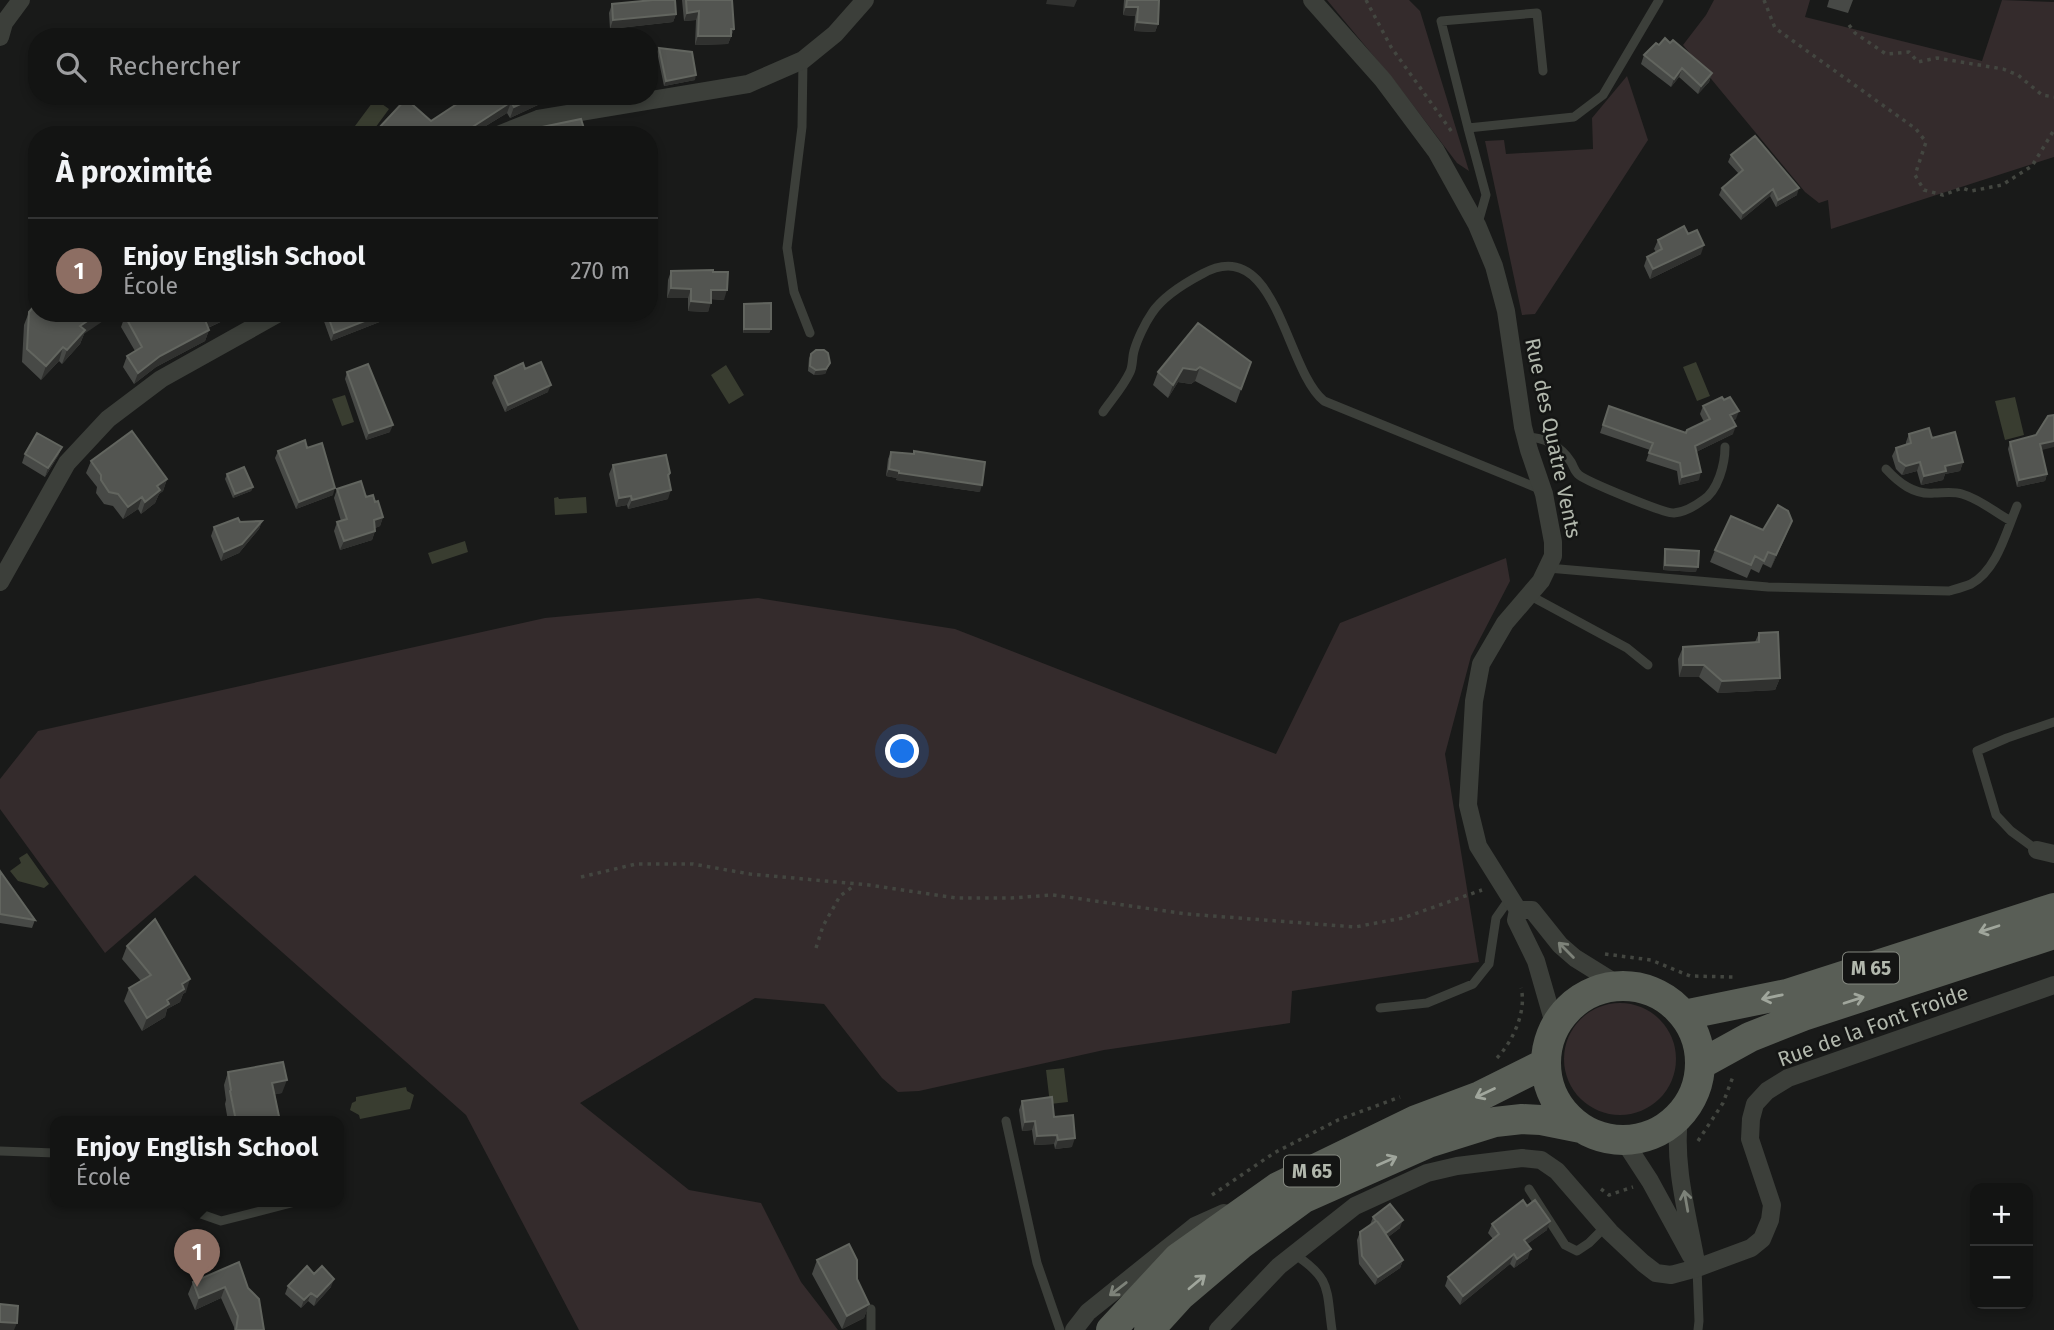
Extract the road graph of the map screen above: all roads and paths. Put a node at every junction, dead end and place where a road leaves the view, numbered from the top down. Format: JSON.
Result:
{"nodes":[{"id":1,"x":20,"y":0,"type":"edge"},
{"id":2,"x":865,"y":0,"type":"edge"},
{"id":3,"x":1312,"y":0,"type":"edge"},
{"id":4,"x":1366,"y":0,"type":"edge"},
{"id":5,"x":1659,"y":0,"type":"edge"},
{"id":6,"x":1763,"y":0,"type":"edge"},
{"id":7,"x":1849,"y":25,"type":"dead end"},
{"id":8,"x":0,"y":37,"type":"edge"},
{"id":9,"x":803,"y":60,"type":"junction"},
{"id":10,"x":1543,"y":71,"type":"dead end"},
{"id":11,"x":2054,"y":97,"type":"edge"},
{"id":12,"x":658,"y":99,"type":"edge"},
{"id":13,"x":618,"y":105,"type":"edge"},
{"id":14,"x":519,"y":126,"type":"edge"},
{"id":15,"x":1468,"y":128,"type":"junction"},
{"id":16,"x":2054,"y":130,"type":"edge"},
{"id":17,"x":1477,"y":225,"type":"junction"},
{"id":18,"x":263,"y":322,"type":"edge"},
{"id":19,"x":810,"y":333,"type":"dead end"},
{"id":20,"x":1103,"y":412,"type":"dead end"},
{"id":21,"x":1526,"y":437,"type":"junction"},
{"id":22,"x":1725,"y":447,"type":"dead end"},
{"id":23,"x":1886,"y":469,"type":"dead end"},
{"id":24,"x":1543,"y":491,"type":"junction"},
{"id":25,"x":2017,"y":506,"type":"dead end"},
{"id":26,"x":2011,"y":521,"type":"junction"},
{"id":27,"x":1548,"y":568,"type":"junction"},
{"id":28,"x":0,"y":582,"type":"edge"},
{"id":29,"x":1529,"y":595,"type":"junction"},
{"id":30,"x":1648,"y":665,"type":"dead end"},
{"id":31,"x":2054,"y":722,"type":"edge"},
{"id":32,"x":2045,"y":852,"type":"edge"},
{"id":33,"x":581,"y":877,"type":"dead end"},
{"id":34,"x":1499,"y":880,"type":"junction"},
{"id":35,"x":857,"y":884,"type":"junction"},
{"id":36,"x":1514,"y":904,"type":"junction"},
{"id":37,"x":2054,"y":908,"type":"edge"},
{"id":38,"x":2054,"y":934,"type":"edge"},
{"id":39,"x":816,"y":948,"type":"dead end"},
{"id":40,"x":1598,"y":953,"type":"dead end"},
{"id":41,"x":1738,"y":977,"type":"dead end"},
{"id":42,"x":2054,"y":985,"type":"edge"},
{"id":43,"x":1620,"y":986,"type":"junction"},
{"id":44,"x":1380,"y":1009,"type":"dead end"},
{"id":45,"x":1684,"y":1015,"type":"junction"},
{"id":46,"x":1555,"y":1027,"type":"junction"},
{"id":47,"x":1546,"y":1063,"type":"junction"},
{"id":48,"x":1701,"y":1064,"type":"junction"},
{"id":49,"x":1741,"y":1067,"type":"dead end"},
{"id":50,"x":1679,"y":1118,"type":"junction"},
{"id":51,"x":1006,"y":1121,"type":"dead end"},
{"id":52,"x":1581,"y":1128,"type":"junction"},
{"id":53,"x":1623,"y":1141,"type":"junction"},
{"id":54,"x":1697,"y":1146,"type":"dead end"},
{"id":55,"x":0,"y":1151,"type":"edge"},
{"id":56,"x":50,"y":1153,"type":"edge"},
{"id":57,"x":1278,"y":1187,"type":"junction"},
{"id":58,"x":1529,"y":1189,"type":"dead end"},
{"id":59,"x":196,"y":1207,"type":"edge"},
{"id":60,"x":276,"y":1207,"type":"edge"},
{"id":61,"x":1605,"y":1227,"type":"junction"},
{"id":62,"x":1294,"y":1254,"type":"junction"},
{"id":63,"x":1697,"y":1268,"type":"junction"},
{"id":64,"x":871,"y":1309,"type":"edge"},
{"id":65,"x":871,"y":1330,"type":"edge"},
{"id":66,"x":1060,"y":1330,"type":"edge"},
{"id":67,"x":1074,"y":1330,"type":"edge"},
{"id":68,"x":1111,"y":1330,"type":"edge"},
{"id":69,"x":1149,"y":1330,"type":"edge"},
{"id":70,"x":1218,"y":1330,"type":"edge"},
{"id":71,"x":1332,"y":1330,"type":"edge"},
{"id":72,"x":1698,"y":1330,"type":"edge"}],
"edges":[{"from":1,"to":8,"type":"street"},
{"from":2,"to":9,"type":"street"},
{"from":3,"to":17,"type":"street","name":"Rue des Quatre Vents"},
{"from":4,"to":15,"type":"path"},
{"from":5,"to":15,"type":"lane"},
{"from":6,"to":16,"type":"path"},
{"from":7,"to":11,"type":"path"},
{"from":9,"to":12,"type":"street"},
{"from":9,"to":19,"type":"lane"},
{"from":10,"to":15,"type":"lane"},
{"from":13,"to":14,"type":"street"},
{"from":15,"to":17,"type":"lane"},
{"from":17,"to":21,"type":"street","name":"Rue des Quatre Vents"},
{"from":18,"to":28,"type":"street"},
{"from":20,"to":24,"type":"lane"},
{"from":21,"to":22,"type":"lane"},
{"from":21,"to":24,"type":"street","name":"Rue des Quatre Vents"},
{"from":23,"to":26,"type":"lane"},
{"from":24,"to":27,"type":"street","name":"Rue des Quatre Vents"},
{"from":25,"to":26,"type":"lane"},
{"from":26,"to":27,"type":"lane"},
{"from":27,"to":29,"type":"street","name":"Rue des Quatre Vents"},
{"from":29,"to":30,"type":"lane"},
{"from":29,"to":34,"type":"street","name":"Rue des Quatre Vents"},
{"from":31,"to":32,"type":"lane"},
{"from":33,"to":35,"type":"path"},
{"from":34,"to":35,"type":"path"},
{"from":34,"to":36,"type":"street","name":"Rue des Quatre Vents"},
{"from":35,"to":39,"type":"path"},
{"from":43,"to":36,"type":"street","name":"Rue des Quatre Vents","one_way":true},
{"from":36,"to":44,"type":"lane"},
{"from":36,"to":46,"type":"street","name":"Rue des Quatre Vents"},
{"from":37,"to":45,"type":"main road","number":"M 65","one_way":true},
{"from":48,"to":38,"type":"main road","number":"M 65","one_way":true},
{"from":40,"to":41,"type":"path"},
{"from":42,"to":63,"type":"street","name":"Rue de la Font Froide"},
{"from":43,"to":45,"type":"main road"},
{"from":43,"to":46,"type":"main road"},
{"from":45,"to":48,"type":"main road"},
{"from":46,"to":47,"type":"main road"},
{"from":47,"to":52,"type":"main road"},
{"from":47,"to":57,"type":"main road","number":"M 65","one_way":true},
{"from":48,"to":50,"type":"main road"},
{"from":49,"to":54,"type":"path"},
{"from":50,"to":53,"type":"main road"},
{"from":63,"to":50,"type":"street","one_way":true},
{"from":51,"to":66,"type":"lane"},
{"from":52,"to":53,"type":"main road"},
{"from":69,"to":52,"type":"main road","number":"M 65","one_way":true},
{"from":53,"to":63,"type":"street"},
{"from":55,"to":56,"type":"lane"},
{"from":57,"to":67,"type":"street","one_way":true},
{"from":57,"to":68,"type":"main road","number":"M 65"},
{"from":58,"to":61,"type":"lane"},
{"from":59,"to":60,"type":"lane"},
{"from":61,"to":62,"type":"street","name":"Rue de la Font Froide"},
{"from":61,"to":63,"type":"street","name":"Rue de la Font Froide"},
{"from":62,"to":70,"type":"street","name":"Rue de la Font Froide"},
{"from":62,"to":71,"type":"lane"},
{"from":63,"to":72,"type":"lane"},
{"from":64,"to":65,"type":"lane"}]}
